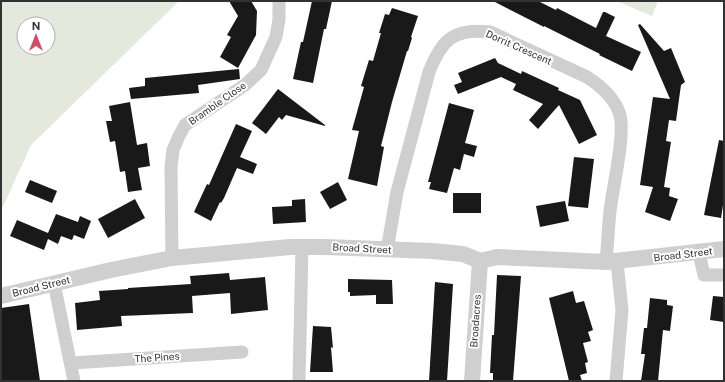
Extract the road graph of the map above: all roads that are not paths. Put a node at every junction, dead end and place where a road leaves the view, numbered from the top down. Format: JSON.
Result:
{"nodes":[{"id":1,"x":279,"y":1,"type":"edge"},
{"id":2,"x":302,"y":247,"type":"junction"},
{"id":3,"x":724,"y":249,"type":"edge"},
{"id":4,"x":386,"y":250,"type":"junction"},
{"id":5,"x":699,"y":253,"type":"junction"},
{"id":6,"x":172,"y":258,"type":"junction"},
{"id":7,"x":480,"y":261,"type":"junction"},
{"id":8,"x":612,"y":262,"type":"junction"},
{"id":9,"x":724,"y":275,"type":"edge"},
{"id":10,"x":54,"y":283,"type":"junction"},
{"id":11,"x":1,"y":296,"type":"edge"},
{"id":12,"x":242,"y":352,"type":"dead end"},
{"id":13,"x":72,"y":363,"type":"junction"},
{"id":14,"x":74,"y":381,"type":"edge"},
{"id":15,"x":300,"y":381,"type":"edge"},
{"id":16,"x":472,"y":381,"type":"edge"},
{"id":17,"x":616,"y":381,"type":"edge"}],
"edges":[{"from":1,"to":6,"type":"street","name":"Bramble Close"},
{"from":2,"to":4,"type":"street","name":"Broad Street"},
{"from":2,"to":6,"type":"street","name":"Broad Street"},
{"from":2,"to":15,"type":"street"},
{"from":3,"to":5,"type":"street","name":"Broad Street"},
{"from":4,"to":7,"type":"street","name":"Broad Street"},
{"from":4,"to":8,"type":"street","name":"Dorrit Crescent"},
{"from":5,"to":8,"type":"street","name":"Broad Street"},
{"from":5,"to":9,"type":"street"},
{"from":6,"to":10,"type":"street","name":"Broad Street"},
{"from":7,"to":8,"type":"street","name":"Broad Street"},
{"from":7,"to":16,"type":"street","name":"Broadacres"},
{"from":8,"to":17,"type":"street","name":"Dorrit Crescent"},
{"from":10,"to":11,"type":"street","name":"Broad Street"},
{"from":10,"to":13,"type":"street"},
{"from":12,"to":13,"type":"street","name":"The Pines"},
{"from":13,"to":14,"type":"street"}]}
